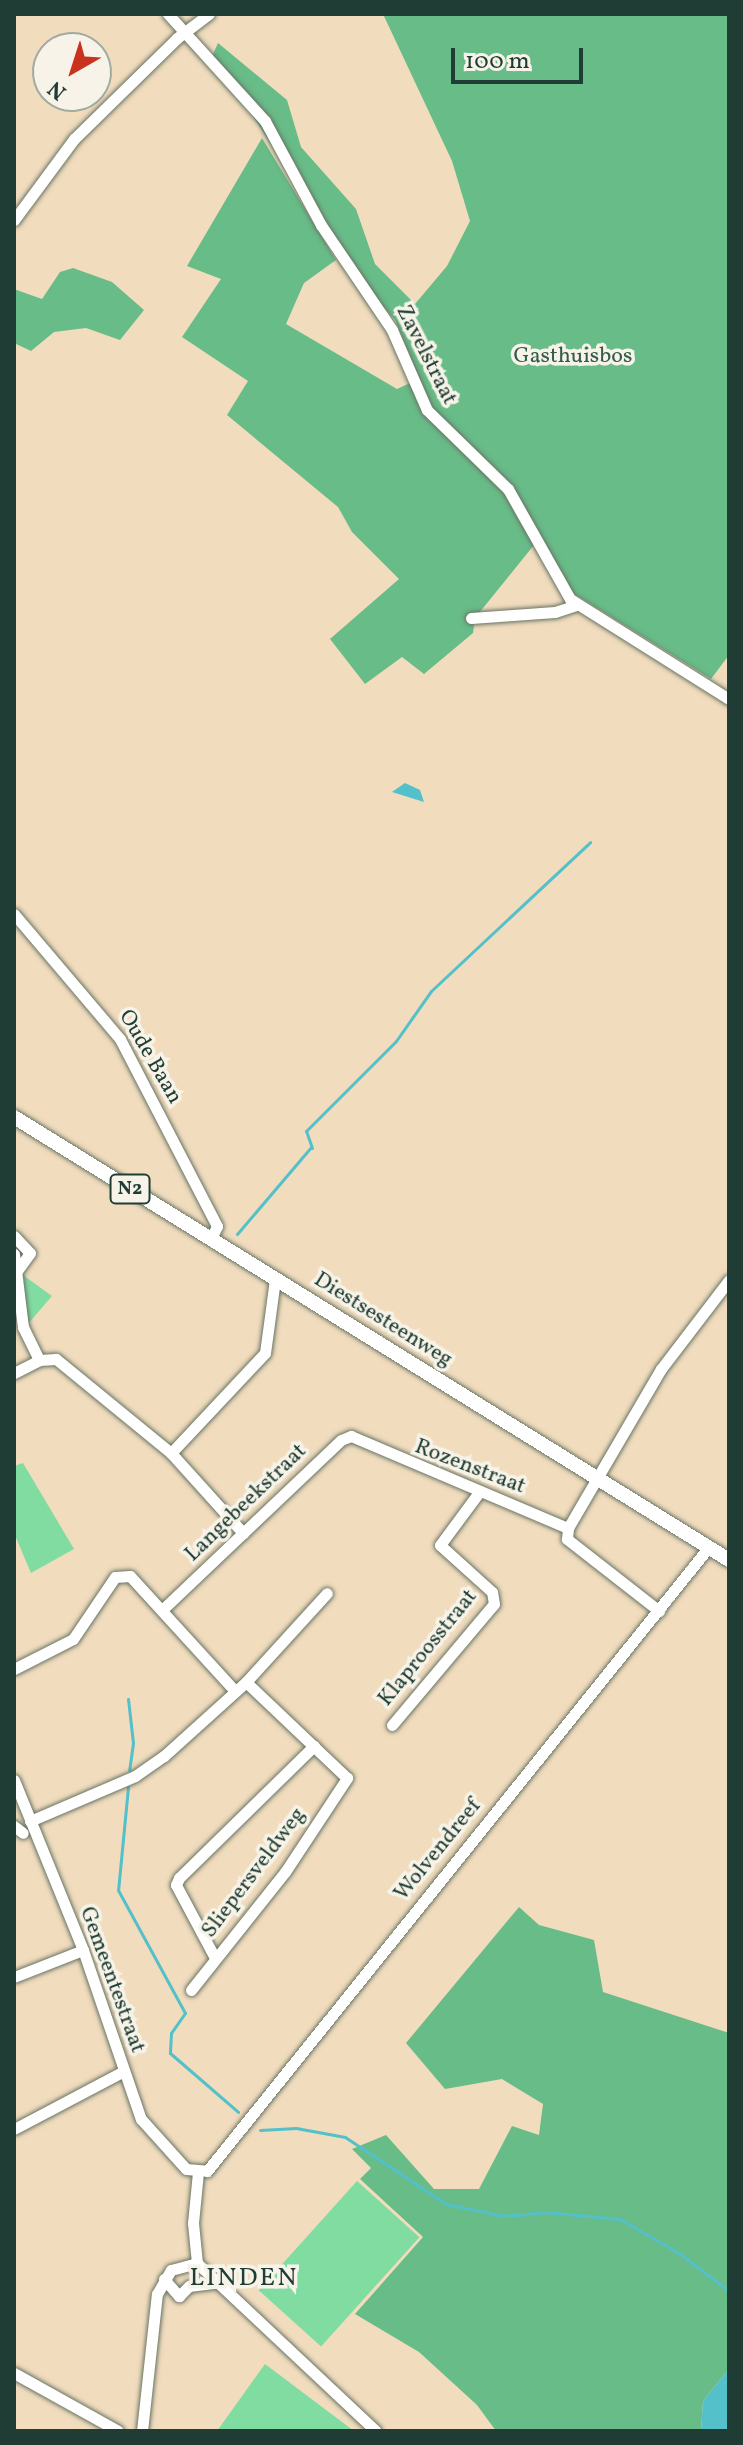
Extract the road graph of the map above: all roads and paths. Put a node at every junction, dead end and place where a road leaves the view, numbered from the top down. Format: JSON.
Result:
{"nodes":[{"id":1,"x":168,"y":14,"type":"edge"},
{"id":2,"x":209,"y":14,"type":"edge"},
{"id":3,"x":186,"y":32,"type":"junction"},
{"id":4,"x":14,"y":220,"type":"edge"},
{"id":5,"x":577,"y":605,"type":"junction"},
{"id":6,"x":471,"y":618,"type":"dead end"},
{"id":7,"x":729,"y":699,"type":"edge"},
{"id":8,"x":14,"y":914,"type":"edge"},
{"id":9,"x":14,"y":1117,"type":"edge"},
{"id":10,"x":14,"y":1236,"type":"edge"},
{"id":11,"x":211,"y":1239,"type":"junction"},
{"id":12,"x":14,"y":1254,"type":"edge"},
{"id":13,"x":17,"y":1271,"type":"junction"},
{"id":14,"x":275,"y":1279,"type":"junction"},
{"id":15,"x":729,"y":1280,"type":"edge"},
{"id":16,"x":39,"y":1360,"type":"junction"},
{"id":17,"x":14,"y":1373,"type":"edge"},
{"id":18,"x":362,"y":1438,"type":"joint"},
{"id":19,"x":171,"y":1453,"type":"junction"},
{"id":20,"x":596,"y":1478,"type":"junction"},
{"id":21,"x":480,"y":1491,"type":"junction"},
{"id":22,"x":568,"y":1528,"type":"junction"},
{"id":23,"x":243,"y":1533,"type":"junction"},
{"id":24,"x":708,"y":1548,"type":"junction"},
{"id":25,"x":729,"y":1560,"type":"edge"},
{"id":26,"x":327,"y":1593,"type":"dead end"},
{"id":27,"x":163,"y":1609,"type":"junction"},
{"id":28,"x":659,"y":1611,"type":"junction"},
{"id":29,"x":14,"y":1669,"type":"edge"},
{"id":30,"x":246,"y":1682,"type":"junction"},
{"id":31,"x":234,"y":1690,"type":"junction"},
{"id":32,"x":392,"y":1725,"type":"dead end"},
{"id":33,"x":314,"y":1746,"type":"junction"},
{"id":34,"x":14,"y":1780,"type":"edge"},
{"id":35,"x":19,"y":1809,"type":"edge"},
{"id":36,"x":30,"y":1821,"type":"junction"},
{"id":37,"x":83,"y":1950,"type":"junction"},
{"id":38,"x":215,"y":1958,"type":"junction"},
{"id":39,"x":14,"y":1977,"type":"edge"},
{"id":40,"x":191,"y":1990,"type":"dead end"},
{"id":41,"x":124,"y":2071,"type":"junction"},
{"id":42,"x":14,"y":2129,"type":"edge"},
{"id":43,"x":198,"y":2176,"type":"junction"},
{"id":44,"x":197,"y":2263,"type":"junction"},
{"id":45,"x":168,"y":2275,"type":"junction"},
{"id":46,"x":215,"y":2283,"type":"junction"},
{"id":47,"x":14,"y":2373,"type":"edge"},
{"id":48,"x":118,"y":2431,"type":"edge"},
{"id":49,"x":142,"y":2431,"type":"edge"},
{"id":50,"x":376,"y":2431,"type":"edge"}],
"edges":[{"from":1,"to":3,"type":"street","name":"Zavelstraat"},
{"from":2,"to":3,"type":"street"},
{"from":3,"to":4,"type":"street"},
{"from":3,"to":5,"type":"street","name":"Zavelstraat"},
{"from":5,"to":6,"type":"street"},
{"from":5,"to":7,"type":"street","name":"Zavelstraat"},
{"from":8,"to":11,"type":"street","name":"Oude Baan"},
{"from":9,"to":11,"type":"main road","name":"Diestsesteenweg","number":"N2"},
{"from":10,"to":13,"type":"street"},
{"from":11,"to":14,"type":"main road","name":"Diestsesteenweg","number":"N2"},
{"from":12,"to":13,"type":"street"},
{"from":13,"to":16,"type":"street"},
{"from":14,"to":19,"type":"street"},
{"from":14,"to":20,"type":"main road","name":"Diestsesteenweg","number":"N2"},
{"from":15,"to":20,"type":"street"},
{"from":16,"to":17,"type":"street"},
{"from":16,"to":19,"type":"street"},
{"from":18,"to":21,"type":"street","name":"Rozenstraat"},
{"from":18,"to":23,"type":"street","name":"Langebeekstraat"},
{"from":19,"to":23,"type":"street"},
{"from":20,"to":22,"type":"street"},
{"from":20,"to":24,"type":"main road","name":"Diestsesteenweg","number":"N2"},
{"from":21,"to":22,"type":"street","name":"Rozenstraat"},
{"from":21,"to":32,"type":"street","name":"Klaproosstraat"},
{"from":22,"to":28,"type":"street"},
{"from":23,"to":27,"type":"street","name":"Langebeekstraat"},
{"from":24,"to":25,"type":"main road","name":"Diestsesteenweg","number":"N2"},
{"from":24,"to":28,"type":"street","name":"Wolvendreef"},
{"from":26,"to":30,"type":"street"},
{"from":27,"to":29,"type":"street"},
{"from":27,"to":31,"type":"street"},
{"from":28,"to":43,"type":"street","name":"Wolvendreef"},
{"from":30,"to":31,"type":"street"},
{"from":30,"to":33,"type":"street"},
{"from":31,"to":36,"type":"street"},
{"from":33,"to":38,"type":"street","name":"Sliepersveldweg"},
{"from":33,"to":38,"type":"street","name":"Sliepersveldweg"},
{"from":34,"to":35,"type":"street","name":"Gemeentestraat"},
{"from":35,"to":36,"type":"street","name":"Gemeentestraat"},
{"from":36,"to":37,"type":"street","name":"Gemeentestraat"},
{"from":37,"to":39,"type":"street"},
{"from":37,"to":41,"type":"street","name":"Gemeentestraat"},
{"from":38,"to":40,"type":"street"},
{"from":41,"to":42,"type":"street"},
{"from":41,"to":43,"type":"street","name":"Gemeentestraat"},
{"from":43,"to":44,"type":"street"},
{"from":44,"to":45,"type":"street"},
{"from":44,"to":46,"type":"street"},
{"from":45,"to":46,"type":"street"},
{"from":45,"to":49,"type":"street"},
{"from":46,"to":50,"type":"street"},
{"from":47,"to":48,"type":"street"}]}
